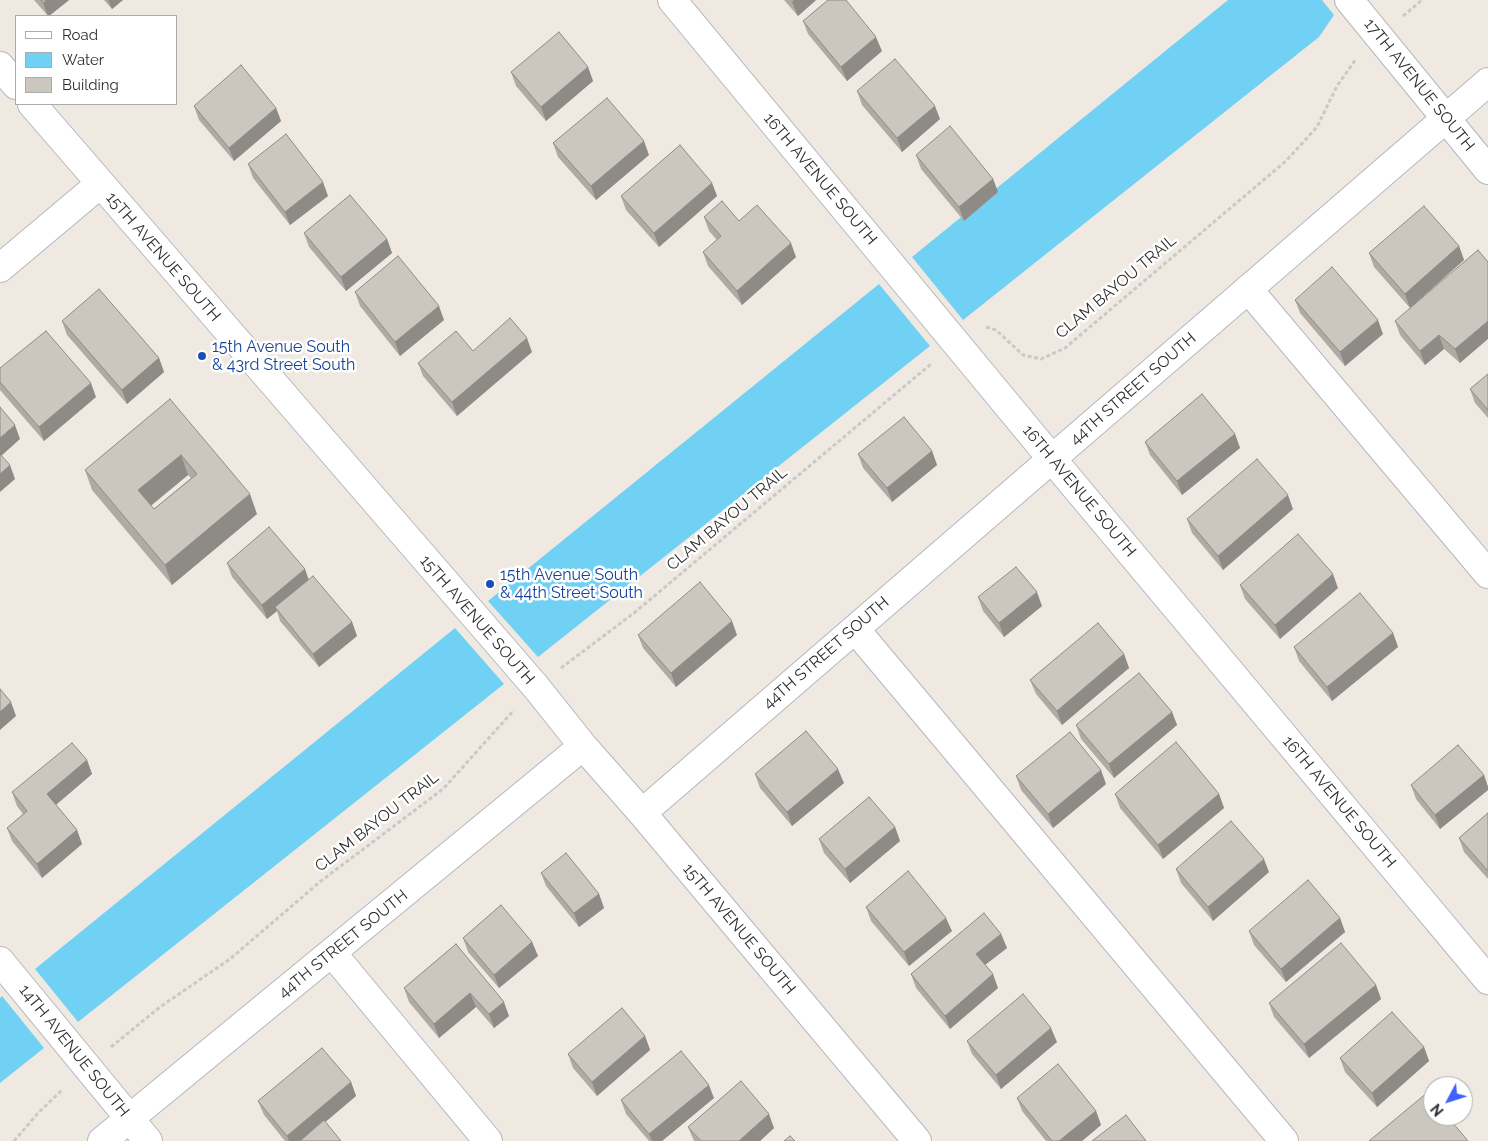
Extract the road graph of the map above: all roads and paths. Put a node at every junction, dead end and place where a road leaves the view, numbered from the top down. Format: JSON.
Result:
{"nodes":[{"id":1,"x":672,"y":0,"type":"edge"},
{"id":2,"x":1349,"y":0,"type":"edge"},
{"id":3,"x":1422,"y":0,"type":"edge"},
{"id":4,"x":1380,"y":37,"type":"junction"},
{"id":5,"x":0,"y":66,"type":"edge"},
{"id":6,"x":1488,"y":82,"type":"edge"},
{"id":7,"x":15,"y":84,"type":"edge"},
{"id":8,"x":33,"y":105,"type":"edge"},
{"id":9,"x":1445,"y":119,"type":"junction"},
{"id":10,"x":1488,"y":170,"type":"edge"},
{"id":11,"x":100,"y":184,"type":"junction"},
{"id":12,"x":0,"y":268,"type":"edge"},
{"id":13,"x":1248,"y":289,"type":"junction"},
{"id":14,"x":956,"y":344,"type":"junction"},
{"id":15,"x":1052,"y":459,"type":"junction"},
{"id":16,"x":1488,"y":574,"type":"edge"},
{"id":17,"x":855,"y":629,"type":"junction"},
{"id":18,"x":536,"y":687,"type":"junction"},
{"id":19,"x":583,"y":746,"type":"junction"},
{"id":20,"x":642,"y":813,"type":"junction"},
{"id":21,"x":332,"y":953,"type":"junction"},
{"id":22,"x":0,"y":961,"type":"edge"},
{"id":23,"x":1488,"y":980,"type":"edge"},
{"id":24,"x":87,"y":1066,"type":"junction"},
{"id":25,"x":130,"y":1119,"type":"junction"},
{"id":26,"x":14,"y":1141,"type":"edge"},
{"id":27,"x":102,"y":1141,"type":"edge"},
{"id":28,"x":148,"y":1141,"type":"edge"},
{"id":29,"x":488,"y":1141,"type":"edge"},
{"id":30,"x":917,"y":1141,"type":"edge"},
{"id":31,"x":1284,"y":1141,"type":"edge"}],
"edges":[{"from":1,"to":14,"type":"street","name":"16TH AVENUE SOUTH"},
{"from":2,"to":4,"type":"street","name":"17TH AVENUE SOUTH"},
{"from":3,"to":4,"type":"path","name":"CLAM BAYOU TRAIL"},
{"from":4,"to":9,"type":"street","name":"17TH AVENUE SOUTH"},
{"from":4,"to":14,"type":"path","name":"CLAM BAYOU TRAIL"},
{"from":5,"to":7,"type":"street"},
{"from":6,"to":9,"type":"street","name":"44TH STREET SOUTH"},
{"from":8,"to":11,"type":"street","name":"15TH AVENUE SOUTH"},
{"from":9,"to":10,"type":"street","name":"17TH AVENUE SOUTH"},
{"from":9,"to":13,"type":"street","name":"44TH STREET SOUTH"},
{"from":11,"to":12,"type":"street"},
{"from":11,"to":18,"type":"street","name":"15TH AVENUE SOUTH"},
{"from":13,"to":15,"type":"street","name":"44TH STREET SOUTH"},
{"from":13,"to":16,"type":"street"},
{"from":14,"to":15,"type":"street","name":"16TH AVENUE SOUTH"},
{"from":14,"to":18,"type":"path","name":"CLAM BAYOU TRAIL"},
{"from":15,"to":17,"type":"street","name":"44TH STREET SOUTH"},
{"from":15,"to":23,"type":"street","name":"16TH AVENUE SOUTH"},
{"from":17,"to":20,"type":"street","name":"44TH STREET SOUTH"},
{"from":17,"to":31,"type":"street"},
{"from":18,"to":19,"type":"street","name":"15TH AVENUE SOUTH"},
{"from":18,"to":24,"type":"path","name":"CLAM BAYOU TRAIL"},
{"from":19,"to":20,"type":"street","name":"15TH AVENUE SOUTH"},
{"from":19,"to":21,"type":"street","name":"44TH STREET SOUTH"},
{"from":20,"to":30,"type":"street","name":"15TH AVENUE SOUTH"},
{"from":21,"to":25,"type":"street","name":"44TH STREET SOUTH"},
{"from":21,"to":29,"type":"street"},
{"from":22,"to":24,"type":"street","name":"14TH AVENUE SOUTH"},
{"from":24,"to":25,"type":"street","name":"14TH AVENUE SOUTH"},
{"from":24,"to":26,"type":"path","name":"CLAM BAYOU TRAIL"},
{"from":25,"to":27,"type":"street","name":"44TH STREET SOUTH"},
{"from":25,"to":28,"type":"street","name":"14TH AVENUE SOUTH"}]}
